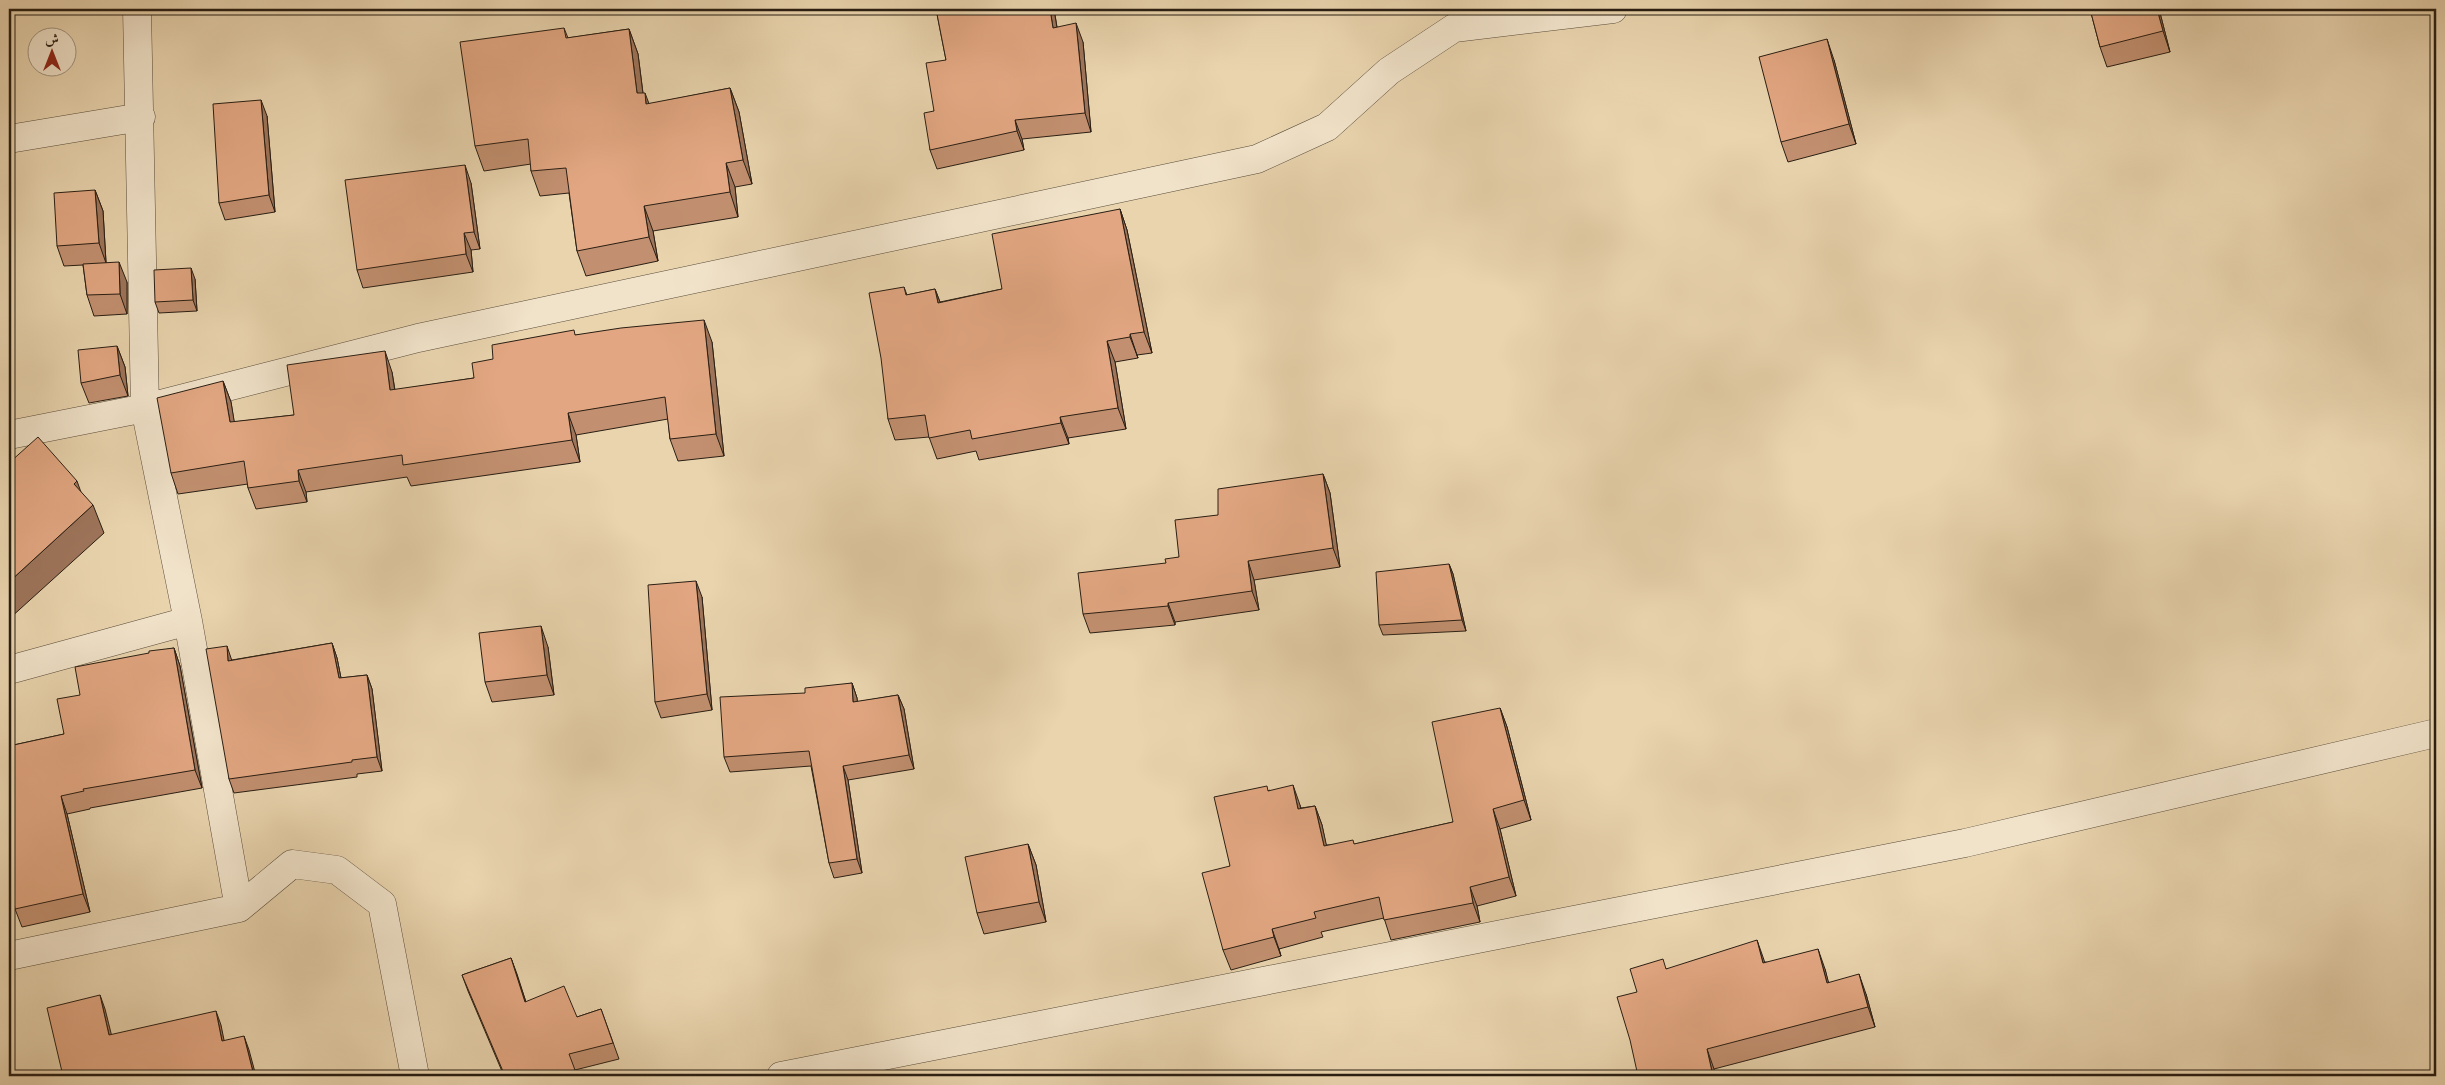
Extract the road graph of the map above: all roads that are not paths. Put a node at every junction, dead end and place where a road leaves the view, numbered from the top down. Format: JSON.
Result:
{"nodes":[{"id":1,"x":137,"y":9,"type":"edge"},
{"id":2,"x":1613,"y":9,"type":"edge"},
{"id":3,"x":141,"y":117,"type":"junction"},
{"id":4,"x":9,"y":138,"type":"edge"},
{"id":5,"x":145,"y":408,"type":"junction"},
{"id":6,"x":9,"y":435,"type":"edge"},
{"id":7,"x":188,"y":621,"type":"junction"},
{"id":8,"x":9,"y":670,"type":"edge"},
{"id":9,"x":2436,"y":733,"type":"edge"},
{"id":10,"x":239,"y":908,"type":"junction"},
{"id":11,"x":9,"y":956,"type":"edge"},
{"id":12,"x":415,"y":1076,"type":"edge"},
{"id":13,"x":781,"y":1076,"type":"edge"}],
"edges":[{"from":1,"to":3,"type":"street"},
{"from":2,"to":5,"type":"street"},
{"from":3,"to":4,"type":"street"},
{"from":3,"to":5,"type":"street"},
{"from":5,"to":6,"type":"street"},
{"from":5,"to":7,"type":"street"},
{"from":7,"to":8,"type":"street"},
{"from":7,"to":10,"type":"street"},
{"from":9,"to":13,"type":"street"},
{"from":10,"to":11,"type":"street"},
{"from":10,"to":12,"type":"street"}]}
